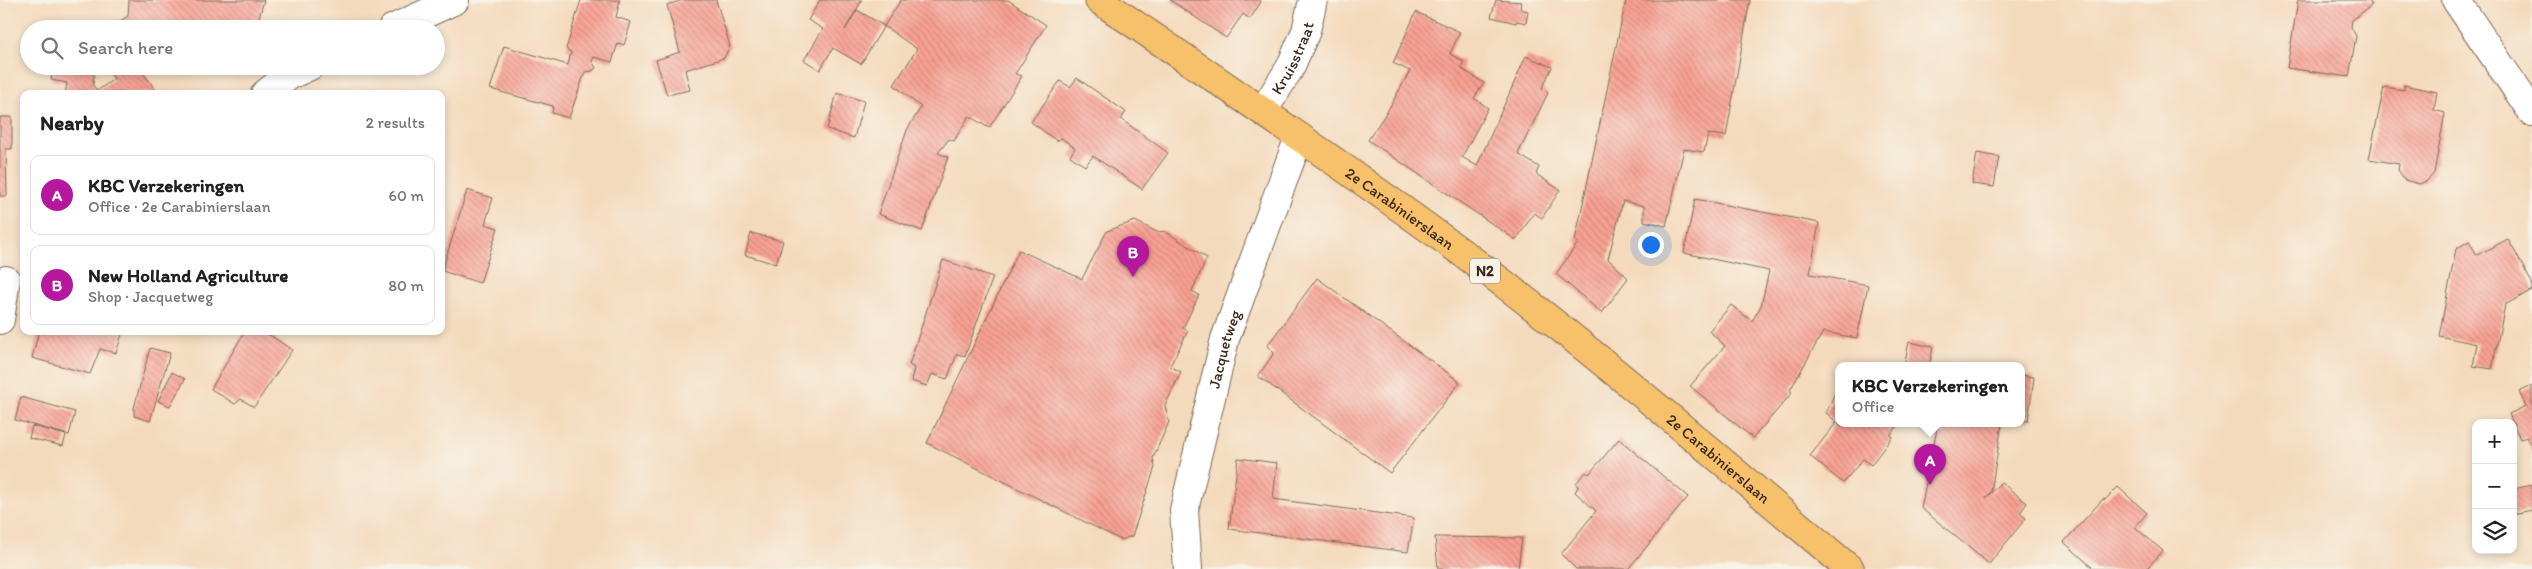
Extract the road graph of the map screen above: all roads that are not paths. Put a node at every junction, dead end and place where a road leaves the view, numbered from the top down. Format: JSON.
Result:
{"nodes":[{"id":1,"x":455,"y":0,"type":"edge"},
{"id":2,"x":1099,"y":0,"type":"edge"},
{"id":3,"x":1312,"y":0,"type":"edge"},
{"id":4,"x":2456,"y":0,"type":"edge"},
{"id":5,"x":412,"y":20,"type":"edge"},
{"id":6,"x":290,"y":75,"type":"edge"},
{"id":7,"x":270,"y":90,"type":"edge"},
{"id":8,"x":1263,"y":111,"type":"junction"},
{"id":9,"x":2532,"y":112,"type":"edge"},
{"id":10,"x":1299,"y":136,"type":"junction"},
{"id":11,"x":10,"y":277,"type":"edge"},
{"id":12,"x":0,"y":320,"type":"edge"},
{"id":13,"x":1188,"y":569,"type":"edge"},
{"id":14,"x":1850,"y":569,"type":"edge"}],
"edges":[{"from":1,"to":5,"type":"street"},
{"from":2,"to":8,"type":"main road","name":"2e Carabinierslaan","number":"N2"},
{"from":3,"to":8,"type":"street","name":"Kruisstraat"},
{"from":4,"to":9,"type":"street"},
{"from":6,"to":7,"type":"street"},
{"from":8,"to":10,"type":"main road","name":"2e Carabinierslaan","number":"N2"},
{"from":10,"to":13,"type":"street","name":"Jacquetweg"},
{"from":10,"to":14,"type":"main road","name":"2e Carabinierslaan","number":"N2"},
{"from":11,"to":12,"type":"street"}]}
